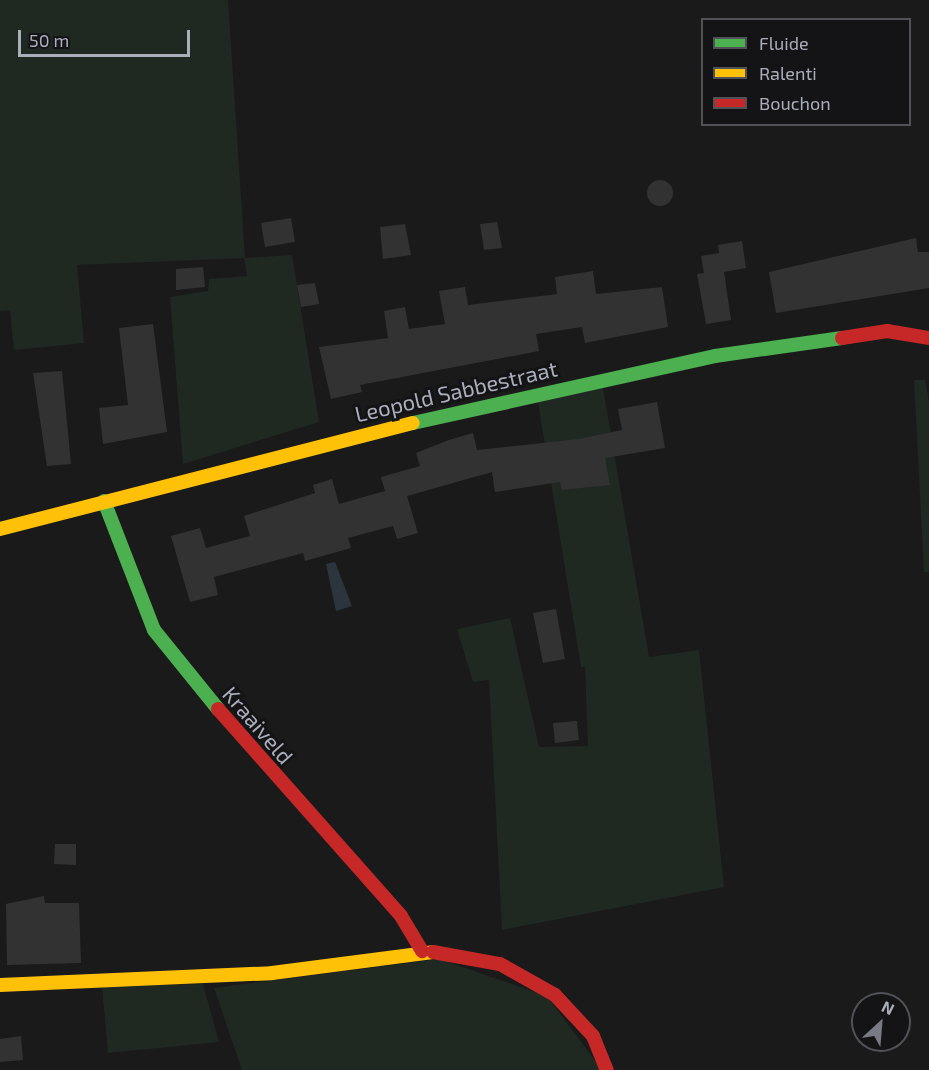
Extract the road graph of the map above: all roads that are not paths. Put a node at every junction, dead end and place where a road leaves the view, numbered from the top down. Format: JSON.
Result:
{"nodes":[{"id":1,"x":929,"y":338,"type":"edge"},
{"id":2,"x":104,"y":501,"type":"junction"},
{"id":3,"x":0,"y":529,"type":"edge"},
{"id":4,"x":422,"y":951,"type":"junction"},
{"id":5,"x":0,"y":985,"type":"edge"},
{"id":6,"x":607,"y":1070,"type":"edge"}],
"edges":[{"from":1,"to":2,"type":"street","name":"Leopold Sabbestraat"},
{"from":2,"to":3,"type":"street","name":"Leopold Sabbestraat"},
{"from":2,"to":4,"type":"street","name":"Kraaiveld"},
{"from":4,"to":5,"type":"street"},
{"from":4,"to":6,"type":"street"}]}
